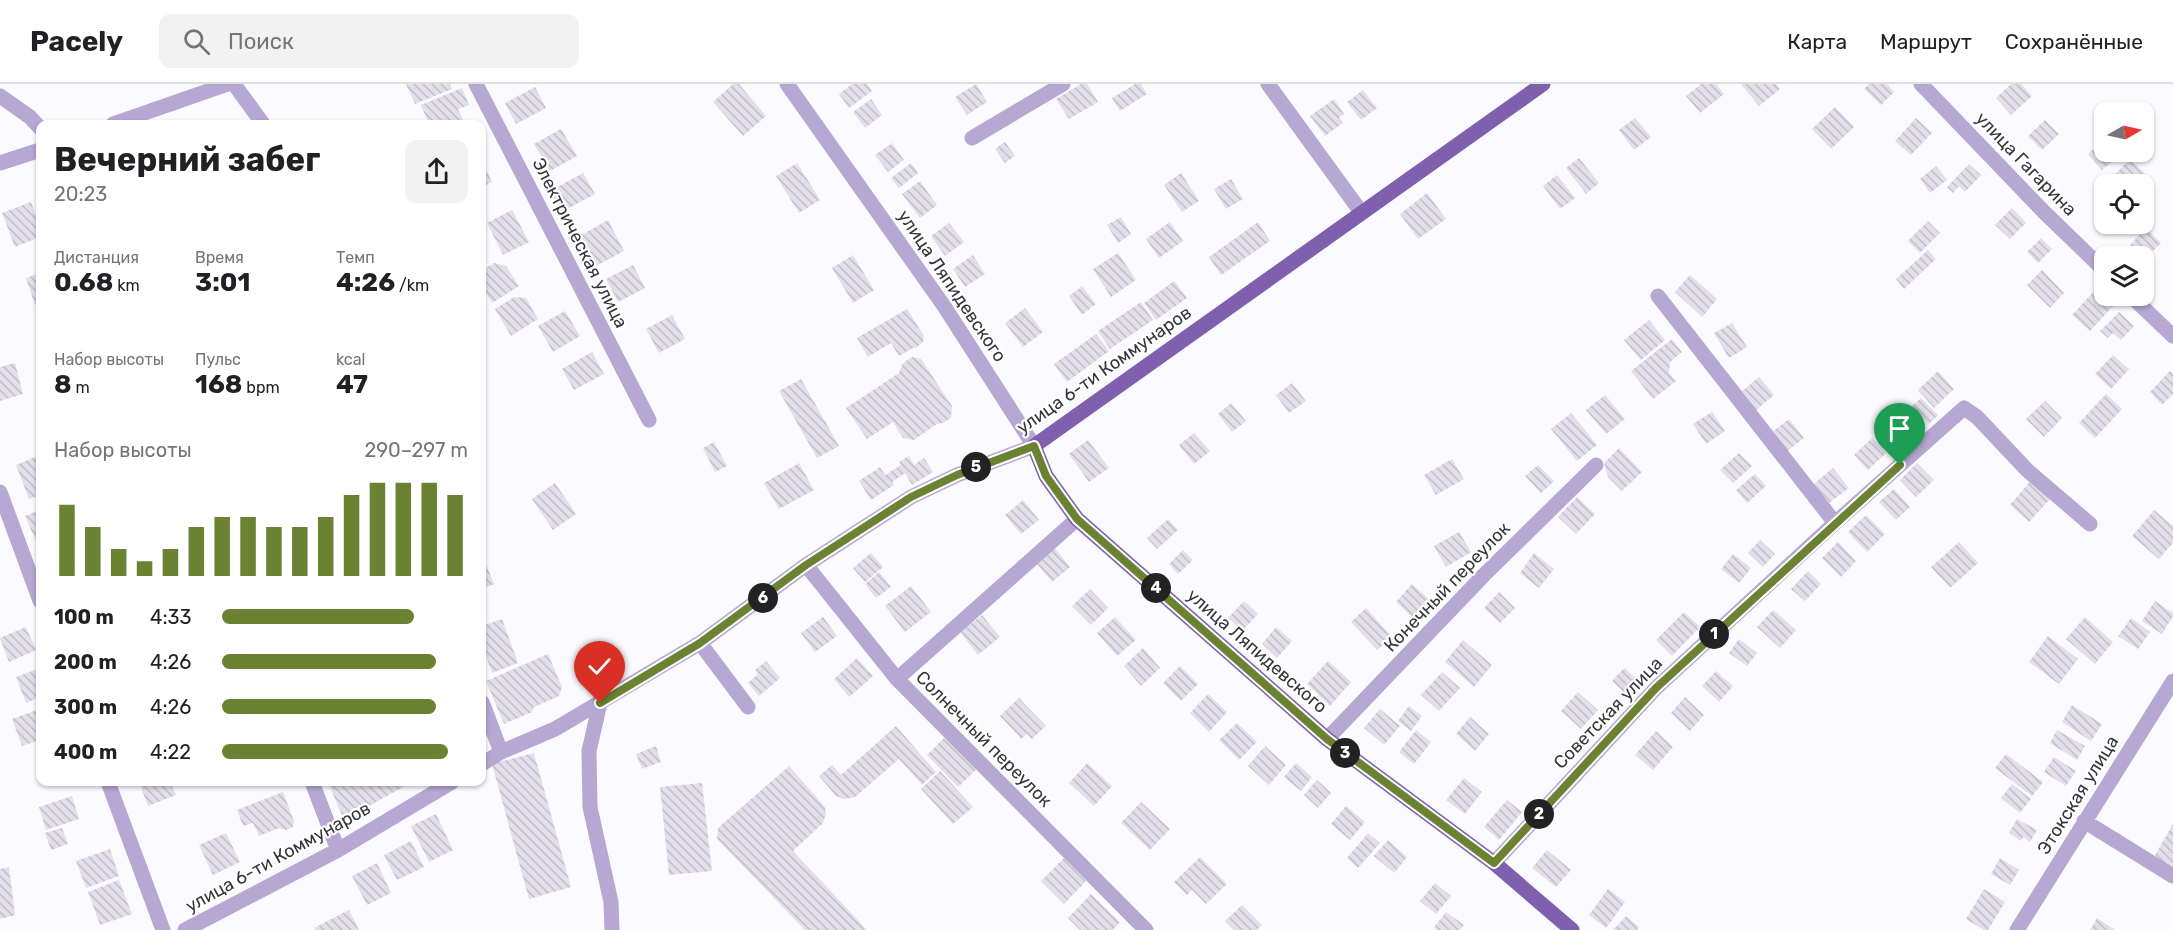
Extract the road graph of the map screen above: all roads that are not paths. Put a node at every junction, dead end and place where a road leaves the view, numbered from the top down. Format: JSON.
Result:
{"nodes":[{"id":1,"x":228,"y":84,"type":"edge"},
{"id":2,"x":234,"y":84,"type":"edge"},
{"id":3,"x":476,"y":84,"type":"edge"},
{"id":4,"x":787,"y":84,"type":"edge"},
{"id":5,"x":1063,"y":84,"type":"edge"},
{"id":6,"x":1268,"y":84,"type":"edge"},
{"id":7,"x":1543,"y":84,"type":"edge"},
{"id":8,"x":1921,"y":84,"type":"edge"},
{"id":9,"x":0,"y":96,"type":"edge"},
{"id":10,"x":124,"y":120,"type":"edge"},
{"id":11,"x":260,"y":120,"type":"edge"},
{"id":12,"x":36,"y":124,"type":"edge"},
{"id":13,"x":972,"y":138,"type":"dead end"},
{"id":14,"x":36,"y":151,"type":"edge"},
{"id":15,"x":0,"y":164,"type":"edge"},
{"id":16,"x":1361,"y":212,"type":"junction"},
{"id":17,"x":2094,"y":260,"type":"edge"},
{"id":18,"x":1658,"y":296,"type":"dead end"},
{"id":19,"x":2142,"y":306,"type":"edge"},
{"id":20,"x":2173,"y":336,"type":"edge"},
{"id":21,"x":649,"y":420,"type":"dead end"},
{"id":22,"x":1034,"y":446,"type":"junction"},
{"id":23,"x":1596,"y":465,"type":"dead end"},
{"id":24,"x":0,"y":492,"type":"edge"},
{"id":25,"x":1077,"y":519,"type":"junction"},
{"id":26,"x":1835,"y":523,"type":"junction"},
{"id":27,"x":2090,"y":524,"type":"dead end"},
{"id":28,"x":806,"y":565,"type":"junction"},
{"id":29,"x":36,"y":590,"type":"edge"},
{"id":30,"x":700,"y":643,"type":"junction"},
{"id":31,"x":897,"y":679,"type":"junction"},
{"id":32,"x":2173,"y":681,"type":"edge"},
{"id":33,"x":600,"y":703,"type":"junction"},
{"id":34,"x":748,"y":707,"type":"dead end"},
{"id":35,"x":486,"y":713,"type":"edge"},
{"id":36,"x":1327,"y":739,"type":"junction"},
{"id":37,"x":501,"y":752,"type":"junction"},
{"id":38,"x":486,"y":761,"type":"edge"},
{"id":39,"x":109,"y":786,"type":"edge"},
{"id":40,"x":314,"y":786,"type":"edge"},
{"id":41,"x":445,"y":786,"type":"edge"},
{"id":42,"x":2084,"y":821,"type":"junction"},
{"id":43,"x":338,"y":850,"type":"junction"},
{"id":44,"x":1494,"y":863,"type":"junction"},
{"id":45,"x":2173,"y":876,"type":"edge"},
{"id":46,"x":163,"y":930,"type":"edge"},
{"id":47,"x":185,"y":930,"type":"edge"},
{"id":48,"x":612,"y":930,"type":"edge"},
{"id":49,"x":1146,"y":930,"type":"edge"},
{"id":50,"x":1572,"y":930,"type":"edge"},
{"id":51,"x":2017,"y":930,"type":"edge"}],
"edges":[{"from":1,"to":10,"type":"street"},
{"from":2,"to":11,"type":"street"},
{"from":3,"to":21,"type":"street","name":"Электрическая улица"},
{"from":4,"to":22,"type":"street","name":"улица Ляпидевского"},
{"from":5,"to":13,"type":"street"},
{"from":6,"to":16,"type":"street"},
{"from":7,"to":16,"type":"main road","name":"улица 6-ти Коммунаров"},
{"from":8,"to":17,"type":"street","name":"улица Гагарина"},
{"from":9,"to":12,"type":"street"},
{"from":14,"to":15,"type":"street"},
{"from":16,"to":22,"type":"main road","name":"улица 6-ти Коммунаров"},
{"from":18,"to":26,"type":"street"},
{"from":19,"to":20,"type":"street"},
{"from":22,"to":25,"type":"main road","name":"улица Ляпидевского"},
{"from":22,"to":28,"type":"street","name":"улица 6-ти Коммунаров"},
{"from":23,"to":36,"type":"street","name":"Конечный переулок"},
{"from":24,"to":29,"type":"street"},
{"from":25,"to":31,"type":"street"},
{"from":25,"to":36,"type":"main road","name":"улица Ляпидевского"},
{"from":26,"to":27,"type":"street","name":"Советская улица"},
{"from":26,"to":44,"type":"street","name":"Советская улица"},
{"from":28,"to":30,"type":"street","name":"улица 6-ти Коммунаров"},
{"from":28,"to":31,"type":"street","name":"Солнечный переулок"},
{"from":30,"to":33,"type":"street","name":"улица 6-ти Коммунаров"},
{"from":30,"to":34,"type":"street"},
{"from":31,"to":49,"type":"street","name":"Солнечный переулок"},
{"from":32,"to":42,"type":"street","name":"Этокская улица"},
{"from":33,"to":37,"type":"street","name":"улица 6-ти Коммунаров"},
{"from":33,"to":48,"type":"street"},
{"from":35,"to":37,"type":"street"},
{"from":36,"to":44,"type":"main road","name":"улица Ляпидевского"},
{"from":37,"to":38,"type":"street","name":"улица 6-ти Коммунаров"},
{"from":39,"to":46,"type":"street"},
{"from":40,"to":43,"type":"street"},
{"from":41,"to":43,"type":"street","name":"улица 6-ти Коммунаров"},
{"from":42,"to":45,"type":"street"},
{"from":42,"to":51,"type":"street","name":"Этокская улица"},
{"from":43,"to":47,"type":"street","name":"улица 6-ти Коммунаров"},
{"from":44,"to":50,"type":"main road","name":"улица Ляпидевского"}]}
